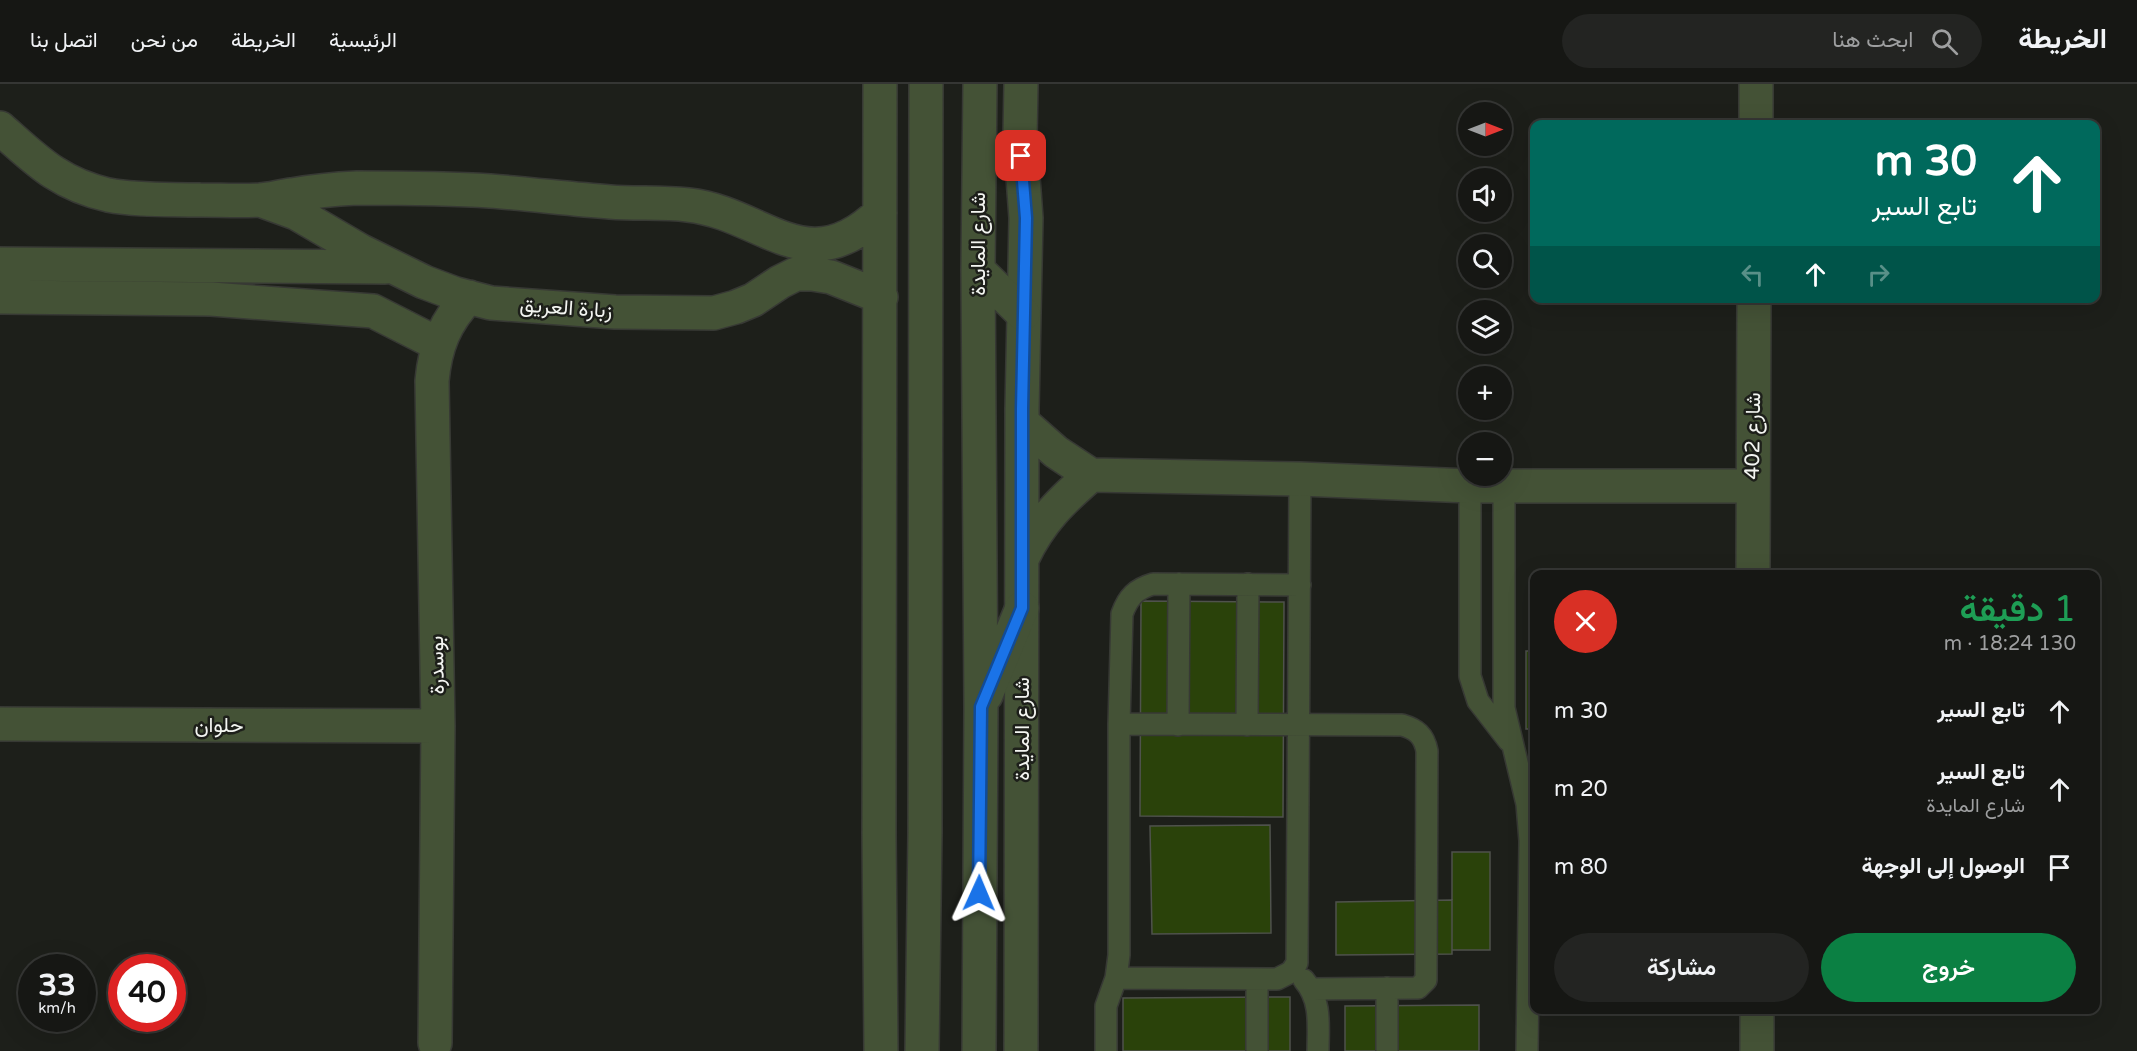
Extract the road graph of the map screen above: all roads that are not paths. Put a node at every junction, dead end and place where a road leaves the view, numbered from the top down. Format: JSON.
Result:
{"nodes":[{"id":1,"x":880,"y":84,"type":"edge"},
{"id":2,"x":926,"y":84,"type":"edge"},
{"id":3,"x":980,"y":84,"type":"edge"},
{"id":4,"x":1021,"y":84,"type":"edge"},
{"id":5,"x":1756,"y":84,"type":"edge"},
{"id":6,"x":1756,"y":120,"type":"edge"},
{"id":7,"x":0,"y":128,"type":"edge"},
{"id":8,"x":261,"y":200,"type":"junction"},
{"id":9,"x":880,"y":213,"type":"junction"},
{"id":10,"x":812,"y":259,"type":"junction"},
{"id":11,"x":0,"y":264,"type":"edge"},
{"id":12,"x":393,"y":267,"type":"junction"},
{"id":13,"x":978,"y":270,"type":"junction"},
{"id":14,"x":0,"y":297,"type":"edge"},
{"id":15,"x":469,"y":297,"type":"junction"},
{"id":16,"x":881,"y":297,"type":"junction"},
{"id":17,"x":1754,"y":303,"type":"edge"},
{"id":18,"x":1023,"y":314,"type":"junction"},
{"id":19,"x":438,"y":344,"type":"junction"},
{"id":20,"x":1022,"y":422,"type":"junction"},
{"id":21,"x":1091,"y":475,"type":"junction"},
{"id":22,"x":1300,"y":479,"type":"junction"},
{"id":23,"x":1458,"y":486,"type":"edge"},
{"id":24,"x":1470,"y":486,"type":"edge"},
{"id":25,"x":1504,"y":486,"type":"edge"},
{"id":26,"x":1512,"y":486,"type":"edge"},
{"id":27,"x":1752,"y":486,"type":"junction"},
{"id":28,"x":1022,"y":559,"type":"junction"},
{"id":29,"x":1753,"y":570,"type":"edge"},
{"id":30,"x":1179,"y":584,"type":"junction"},
{"id":31,"x":1248,"y":584,"type":"junction"},
{"id":32,"x":1300,"y":585,"type":"junction"},
{"id":33,"x":1022,"y":608,"type":"junction"},
{"id":34,"x":981,"y":707,"type":"junction"},
{"id":35,"x":0,"y":724,"type":"edge"},
{"id":36,"x":1119,"y":724,"type":"junction"},
{"id":37,"x":1178,"y":724,"type":"junction"},
{"id":38,"x":1247,"y":725,"type":"junction"},
{"id":39,"x":1299,"y":725,"type":"junction"},
{"id":40,"x":438,"y":726,"type":"junction"},
{"id":41,"x":1511,"y":743,"type":"junction"},
{"id":42,"x":1291,"y":972,"type":"junction"},
{"id":43,"x":1116,"y":978,"type":"junction"},
{"id":44,"x":1257,"y":979,"type":"junction"},
{"id":45,"x":1387,"y":988,"type":"junction"},
{"id":46,"x":1311,"y":989,"type":"junction"},
{"id":47,"x":1757,"y":1014,"type":"edge"},
{"id":48,"x":435,"y":1043,"type":"dead end"},
{"id":49,"x":881,"y":1051,"type":"edge"},
{"id":50,"x":922,"y":1051,"type":"edge"},
{"id":51,"x":979,"y":1051,"type":"edge"},
{"id":52,"x":1021,"y":1051,"type":"edge"},
{"id":53,"x":1106,"y":1051,"type":"edge"},
{"id":54,"x":1257,"y":1051,"type":"edge"},
{"id":55,"x":1318,"y":1051,"type":"edge"},
{"id":56,"x":1387,"y":1051,"type":"edge"},
{"id":57,"x":1527,"y":1051,"type":"edge"},
{"id":58,"x":1757,"y":1051,"type":"edge"}],
"edges":[{"from":1,"to":9,"type":"street"},
{"from":2,"to":50,"type":"street"},
{"from":3,"to":13,"type":"street","name":"شارع المايدة"},
{"from":4,"to":18,"type":"street","name":"شارع المايدة"},
{"from":5,"to":6,"type":"street"},
{"from":7,"to":8,"type":"street","name":"زبارة العريق"},
{"from":8,"to":10,"type":"street","name":"زبارة العريق"},
{"from":8,"to":12,"type":"street","name":"زبارة العريق"},
{"from":9,"to":10,"type":"street","name":"زبارة العريق"},
{"from":9,"to":16,"type":"street"},
{"from":10,"to":15,"type":"street","name":"زبارة العريق"},
{"from":10,"to":16,"type":"street","name":"زبارة العريق"},
{"from":11,"to":12,"type":"street"},
{"from":12,"to":15,"type":"street","name":"زبارة العريق"},
{"from":13,"to":18,"type":"street"},
{"from":13,"to":34,"type":"street","name":"شارع المايدة"},
{"from":14,"to":19,"type":"street"},
{"from":15,"to":19,"type":"street","name":"بوسدرة"},
{"from":16,"to":49,"type":"street"},
{"from":17,"to":27,"type":"street","name":"شارع 402"},
{"from":18,"to":20,"type":"street","name":"شارع المايدة"},
{"from":19,"to":40,"type":"street","name":"بوسدرة"},
{"from":20,"to":21,"type":"street"},
{"from":20,"to":28,"type":"street","name":"شارع المايدة"},
{"from":21,"to":22,"type":"street"},
{"from":21,"to":28,"type":"street"},
{"from":22,"to":23,"type":"street"},
{"from":22,"to":32,"type":"lane"},
{"from":24,"to":41,"type":"lane"},
{"from":25,"to":41,"type":"lane"},
{"from":26,"to":27,"type":"street"},
{"from":27,"to":29,"type":"street","name":"شارع 402"},
{"from":28,"to":33,"type":"street","name":"شارع المايدة"},
{"from":30,"to":31,"type":"lane"},
{"from":30,"to":36,"type":"lane"},
{"from":30,"to":37,"type":"lane"},
{"from":31,"to":32,"type":"lane"},
{"from":31,"to":38,"type":"lane"},
{"from":32,"to":39,"type":"lane"},
{"from":33,"to":34,"type":"street"},
{"from":33,"to":52,"type":"street","name":"شارع المايدة"},
{"from":34,"to":51,"type":"street","name":"شارع المايدة"},
{"from":35,"to":40,"type":"street","name":"حلوان"},
{"from":36,"to":37,"type":"lane"},
{"from":36,"to":43,"type":"lane"},
{"from":37,"to":38,"type":"lane"},
{"from":38,"to":39,"type":"lane"},
{"from":39,"to":42,"type":"lane"},
{"from":39,"to":45,"type":"lane"},
{"from":40,"to":48,"type":"street","name":"بوسدرة"},
{"from":41,"to":57,"type":"lane"},
{"from":42,"to":44,"type":"lane"},
{"from":42,"to":46,"type":"lane"},
{"from":43,"to":44,"type":"lane"},
{"from":43,"to":53,"type":"lane"},
{"from":44,"to":54,"type":"lane"},
{"from":45,"to":46,"type":"lane"},
{"from":45,"to":56,"type":"lane"},
{"from":46,"to":55,"type":"lane"},
{"from":47,"to":58,"type":"street"}]}
